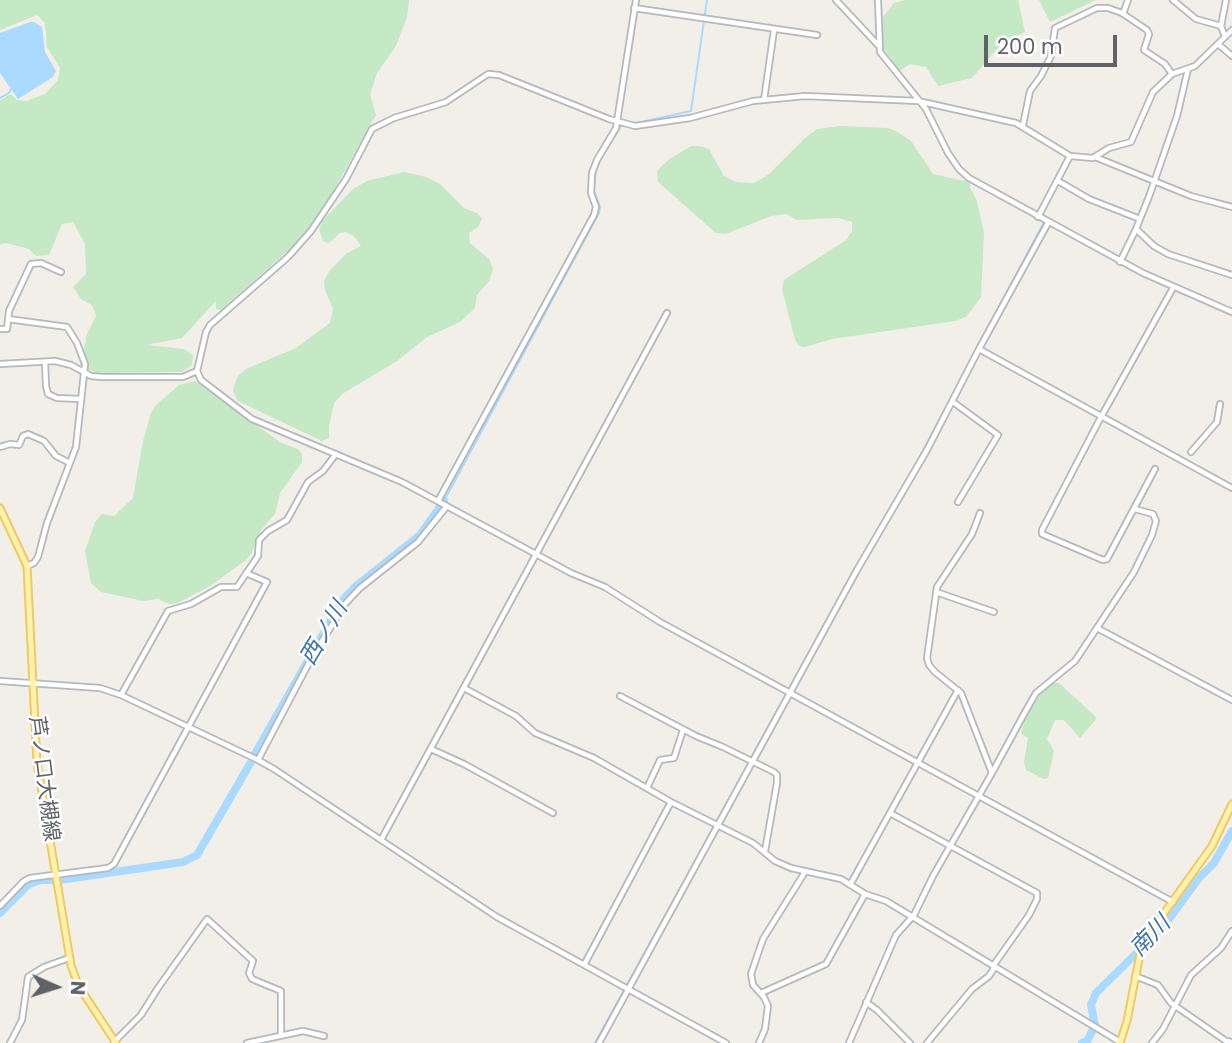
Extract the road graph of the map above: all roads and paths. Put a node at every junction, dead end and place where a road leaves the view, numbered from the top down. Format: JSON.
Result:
{"nodes":[{"id":1,"x":636,"y":0,"type":"edge"},
{"id":2,"x":836,"y":0,"type":"edge"},
{"id":3,"x":878,"y":0,"type":"edge"},
{"id":4,"x":1128,"y":0,"type":"edge"},
{"id":5,"x":1174,"y":0,"type":"edge"},
{"id":6,"x":1226,"y":0,"type":"edge"},
{"id":7,"x":634,"y":8,"type":"junction"},
{"id":8,"x":1123,"y":14,"type":"junction"},
{"id":9,"x":1221,"y":26,"type":"junction"},
{"id":10,"x":774,"y":30,"type":"junction"},
{"id":11,"x":1232,"y":30,"type":"edge"},
{"id":12,"x":817,"y":35,"type":"dead end"},
{"id":13,"x":1225,"y":37,"type":"junction"},
{"id":14,"x":1217,"y":44,"type":"junction"},
{"id":15,"x":879,"y":46,"type":"junction"},
{"id":16,"x":1232,"y":56,"type":"edge"},
{"id":17,"x":1188,"y":69,"type":"junction"},
{"id":18,"x":1172,"y":74,"type":"junction"},
{"id":19,"x":764,"y":100,"type":"junction"},
{"id":20,"x":918,"y":101,"type":"junction"},
{"id":21,"x":617,"y":122,"type":"junction"},
{"id":22,"x":1023,"y":125,"type":"junction"},
{"id":23,"x":1070,"y":156,"type":"junction"},
{"id":24,"x":1095,"y":157,"type":"junction"},
{"id":25,"x":1058,"y":181,"type":"junction"},
{"id":26,"x":1154,"y":181,"type":"junction"},
{"id":27,"x":1232,"y":207,"type":"edge"},
{"id":28,"x":1038,"y":217,"type":"junction"},
{"id":29,"x":1140,"y":219,"type":"junction"},
{"id":30,"x":1048,"y":223,"type":"junction"},
{"id":31,"x":1136,"y":229,"type":"junction"},
{"id":32,"x":1120,"y":262,"type":"junction"},
{"id":33,"x":61,"y":272,"type":"dead end"},
{"id":34,"x":1232,"y":275,"type":"edge"},
{"id":35,"x":1173,"y":288,"type":"junction"},
{"id":36,"x":1232,"y":312,"type":"edge"},
{"id":37,"x":667,"y":313,"type":"dead end"},
{"id":38,"x":8,"y":319,"type":"junction"},
{"id":39,"x":0,"y":329,"type":"edge"},
{"id":40,"x":979,"y":349,"type":"junction"},
{"id":41,"x":45,"y":361,"type":"junction"},
{"id":42,"x":0,"y":364,"type":"edge"},
{"id":43,"x":197,"y":371,"type":"junction"},
{"id":44,"x":85,"y":372,"type":"junction"},
{"id":45,"x":80,"y":399,"type":"junction"},
{"id":46,"x":953,"y":402,"type":"junction"},
{"id":47,"x":1220,"y":404,"type":"dead end"},
{"id":48,"x":1101,"y":417,"type":"junction"},
{"id":49,"x":0,"y":447,"type":"edge"},
{"id":50,"x":1191,"y":452,"type":"dead end"},
{"id":51,"x":336,"y":454,"type":"junction"},
{"id":52,"x":70,"y":463,"type":"junction"},
{"id":53,"x":1155,"y":469,"type":"dead end"},
{"id":54,"x":1232,"y":488,"type":"edge"},
{"id":55,"x":958,"y":502,"type":"dead end"},
{"id":56,"x":443,"y":504,"type":"junction"},
{"id":57,"x":0,"y":508,"type":"edge"},
{"id":58,"x":1135,"y":509,"type":"junction"},
{"id":59,"x":980,"y":513,"type":"dead end"},
{"id":60,"x":537,"y":554,"type":"junction"},
{"id":61,"x":27,"y":566,"type":"junction"},
{"id":62,"x":246,"y":573,"type":"junction"},
{"id":63,"x":936,"y":592,"type":"junction"},
{"id":64,"x":994,"y":612,"type":"dead end"},
{"id":65,"x":1097,"y":628,"type":"junction"},
{"id":66,"x":0,"y":681,"type":"edge"},
{"id":67,"x":33,"y":683,"type":"junction"},
{"id":68,"x":464,"y":688,"type":"junction"},
{"id":69,"x":958,"y":690,"type":"junction"},
{"id":70,"x":790,"y":692,"type":"junction"},
{"id":71,"x":121,"y":695,"type":"junction"},
{"id":72,"x":620,"y":696,"type":"dead end"},
{"id":73,"x":1232,"y":700,"type":"edge"},
{"id":74,"x":188,"y":727,"type":"junction"},
{"id":75,"x":683,"y":730,"type":"junction"},
{"id":76,"x":431,"y":749,"type":"junction"},
{"id":77,"x":257,"y":760,"type":"junction"},
{"id":78,"x":752,"y":762,"type":"junction"},
{"id":79,"x":917,"y":762,"type":"junction"},
{"id":80,"x":992,"y":773,"type":"junction"},
{"id":81,"x":647,"y":788,"type":"junction"},
{"id":82,"x":979,"y":797,"type":"junction"},
{"id":83,"x":671,"y":802,"type":"junction"},
{"id":84,"x":1232,"y":804,"type":"edge"},
{"id":85,"x":553,"y":813,"type":"dead end"},
{"id":86,"x":890,"y":813,"type":"junction"},
{"id":87,"x":718,"y":825,"type":"junction"},
{"id":88,"x":381,"y":840,"type":"junction"},
{"id":89,"x":952,"y":846,"type":"junction"},
{"id":90,"x":765,"y":852,"type":"junction"},
{"id":91,"x":805,"y":872,"type":"junction"},
{"id":92,"x":56,"y":876,"type":"junction"},
{"id":93,"x":850,"y":885,"type":"junction"},
{"id":94,"x":865,"y":894,"type":"junction"},
{"id":95,"x":1173,"y":902,"type":"junction"},
{"id":96,"x":0,"y":906,"type":"edge"},
{"id":97,"x":911,"y":917,"type":"junction"},
{"id":98,"x":1232,"y":931,"type":"edge"},
{"id":99,"x":69,"y":958,"type":"junction"},
{"id":100,"x":584,"y":965,"type":"junction"},
{"id":101,"x":994,"y":967,"type":"junction"},
{"id":102,"x":1135,"y":976,"type":"junction"},
{"id":103,"x":628,"y":990,"type":"junction"},
{"id":104,"x":761,"y":993,"type":"junction"},
{"id":105,"x":866,"y":1002,"type":"junction"},
{"id":106,"x":1174,"y":1005,"type":"junction"},
{"id":107,"x":281,"y":1035,"type":"junction"},
{"id":108,"x":324,"y":1036,"type":"dead end"},
{"id":109,"x":115,"y":1042,"type":"edge"},
{"id":110,"x":1120,"y":1042,"type":"edge"},
{"id":111,"x":1232,"y":1042,"type":"edge"},
{"id":112,"x":9,"y":1043,"type":"edge"},
{"id":113,"x":250,"y":1043,"type":"edge"},
{"id":114,"x":600,"y":1043,"type":"edge"},
{"id":115,"x":726,"y":1043,"type":"edge"},
{"id":116,"x":759,"y":1043,"type":"edge"},
{"id":117,"x":849,"y":1043,"type":"edge"},
{"id":118,"x":910,"y":1043,"type":"edge"},
{"id":119,"x":927,"y":1043,"type":"edge"},
{"id":120,"x":1152,"y":1043,"type":"edge"}],
"edges":[{"from":1,"to":7,"type":"street"},
{"from":2,"to":15,"type":"street"},
{"from":3,"to":15,"type":"street"},
{"from":4,"to":8,"type":"street"},
{"from":5,"to":9,"type":"street"},
{"from":6,"to":9,"type":"street"},
{"from":7,"to":10,"type":"street"},
{"from":7,"to":21,"type":"street"},
{"from":8,"to":18,"type":"street"},
{"from":8,"to":22,"type":"street"},
{"from":9,"to":13,"type":"street"},
{"from":10,"to":12,"type":"street"},
{"from":10,"to":19,"type":"street"},
{"from":11,"to":13,"type":"street"},
{"from":13,"to":14,"type":"street"},
{"from":14,"to":16,"type":"street"},
{"from":14,"to":17,"type":"street"},
{"from":15,"to":20,"type":"street"},
{"from":17,"to":18,"type":"street"},
{"from":17,"to":26,"type":"street"},
{"from":18,"to":24,"type":"street"},
{"from":19,"to":20,"type":"street"},
{"from":19,"to":21,"type":"street"},
{"from":20,"to":22,"type":"street"},
{"from":20,"to":28,"type":"street"},
{"from":21,"to":43,"type":"street"},
{"from":21,"to":56,"type":"street"},
{"from":22,"to":23,"type":"street"},
{"from":23,"to":24,"type":"street"},
{"from":23,"to":25,"type":"street"},
{"from":24,"to":26,"type":"street"},
{"from":25,"to":28,"type":"street"},
{"from":25,"to":29,"type":"street"},
{"from":26,"to":27,"type":"street"},
{"from":26,"to":29,"type":"street"},
{"from":28,"to":30,"type":"street"},
{"from":29,"to":31,"type":"street"},
{"from":30,"to":32,"type":"street"},
{"from":30,"to":40,"type":"street"},
{"from":31,"to":32,"type":"street"},
{"from":31,"to":34,"type":"street"},
{"from":32,"to":35,"type":"street"},
{"from":33,"to":38,"type":"street"},
{"from":35,"to":36,"type":"street"},
{"from":35,"to":48,"type":"street"},
{"from":37,"to":60,"type":"street"},
{"from":38,"to":39,"type":"street"},
{"from":38,"to":44,"type":"street"},
{"from":40,"to":46,"type":"street"},
{"from":40,"to":48,"type":"street"},
{"from":41,"to":42,"type":"street"},
{"from":41,"to":44,"type":"street"},
{"from":41,"to":45,"type":"street"},
{"from":43,"to":44,"type":"street"},
{"from":43,"to":51,"type":"street"},
{"from":44,"to":45,"type":"street"},
{"from":45,"to":52,"type":"street"},
{"from":46,"to":55,"type":"street"},
{"from":46,"to":70,"type":"street"},
{"from":47,"to":50,"type":"street"},
{"from":48,"to":54,"type":"street"},
{"from":48,"to":58,"type":"street"},
{"from":49,"to":52,"type":"street"},
{"from":51,"to":56,"type":"street"},
{"from":51,"to":62,"type":"street"},
{"from":52,"to":61,"type":"street"},
{"from":53,"to":58,"type":"street"},
{"from":56,"to":60,"type":"street"},
{"from":56,"to":77,"type":"street"},
{"from":57,"to":61,"type":"main road","name":"芦ノ口大槻線"},
{"from":58,"to":65,"type":"street"},
{"from":59,"to":63,"type":"street"},
{"from":60,"to":68,"type":"street"},
{"from":60,"to":70,"type":"street"},
{"from":61,"to":67,"type":"main road","name":"芦ノ口大槻線"},
{"from":62,"to":71,"type":"street"},
{"from":62,"to":74,"type":"street"},
{"from":63,"to":64,"type":"street"},
{"from":63,"to":69,"type":"street"},
{"from":65,"to":73,"type":"street"},
{"from":65,"to":80,"type":"street"},
{"from":66,"to":67,"type":"street"},
{"from":67,"to":71,"type":"street"},
{"from":67,"to":92,"type":"main road","name":"芦ノ口大槻線"},
{"from":68,"to":76,"type":"street"},
{"from":68,"to":81,"type":"street"},
{"from":69,"to":79,"type":"street"},
{"from":69,"to":80,"type":"street"},
{"from":70,"to":78,"type":"street"},
{"from":70,"to":79,"type":"street"},
{"from":71,"to":74,"type":"street"},
{"from":72,"to":75,"type":"street"},
{"from":74,"to":77,"type":"street"},
{"from":74,"to":92,"type":"street"},
{"from":75,"to":78,"type":"street"},
{"from":75,"to":81,"type":"street"},
{"from":76,"to":85,"type":"street"},
{"from":76,"to":88,"type":"street"},
{"from":77,"to":88,"type":"street"},
{"from":78,"to":87,"type":"street"},
{"from":78,"to":90,"type":"street"},
{"from":79,"to":82,"type":"street"},
{"from":79,"to":86,"type":"street"},
{"from":80,"to":82,"type":"street"},
{"from":81,"to":83,"type":"street"},
{"from":82,"to":89,"type":"street"},
{"from":82,"to":95,"type":"street"},
{"from":83,"to":87,"type":"street"},
{"from":83,"to":100,"type":"street"},
{"from":84,"to":95,"type":"main road"},
{"from":86,"to":89,"type":"street"},
{"from":86,"to":93,"type":"street"},
{"from":87,"to":90,"type":"street"},
{"from":87,"to":103,"type":"street"},
{"from":88,"to":100,"type":"street"},
{"from":89,"to":97,"type":"street"},
{"from":89,"to":101,"type":"street"},
{"from":90,"to":91,"type":"street"},
{"from":91,"to":93,"type":"street"},
{"from":91,"to":104,"type":"street"},
{"from":92,"to":96,"type":"street"},
{"from":92,"to":99,"type":"main road","name":"芦ノ口大槻線"},
{"from":93,"to":94,"type":"street"},
{"from":94,"to":97,"type":"street"},
{"from":94,"to":104,"type":"street"},
{"from":95,"to":102,"type":"main road"},
{"from":97,"to":101,"type":"street"},
{"from":97,"to":105,"type":"street"},
{"from":98,"to":106,"type":"street"},
{"from":99,"to":109,"type":"main road","name":"芦ノ口大槻線"},
{"from":99,"to":112,"type":"street"},
{"from":100,"to":103,"type":"street"},
{"from":101,"to":110,"type":"street"},
{"from":101,"to":119,"type":"street"},
{"from":102,"to":106,"type":"street"},
{"from":102,"to":110,"type":"main road"},
{"from":103,"to":114,"type":"street"},
{"from":103,"to":115,"type":"street"},
{"from":104,"to":116,"type":"street"},
{"from":105,"to":117,"type":"street"},
{"from":105,"to":118,"type":"street"},
{"from":106,"to":111,"type":"street"},
{"from":106,"to":120,"type":"street"},
{"from":107,"to":108,"type":"street"},
{"from":107,"to":109,"type":"street"},
{"from":107,"to":113,"type":"street"}]}
